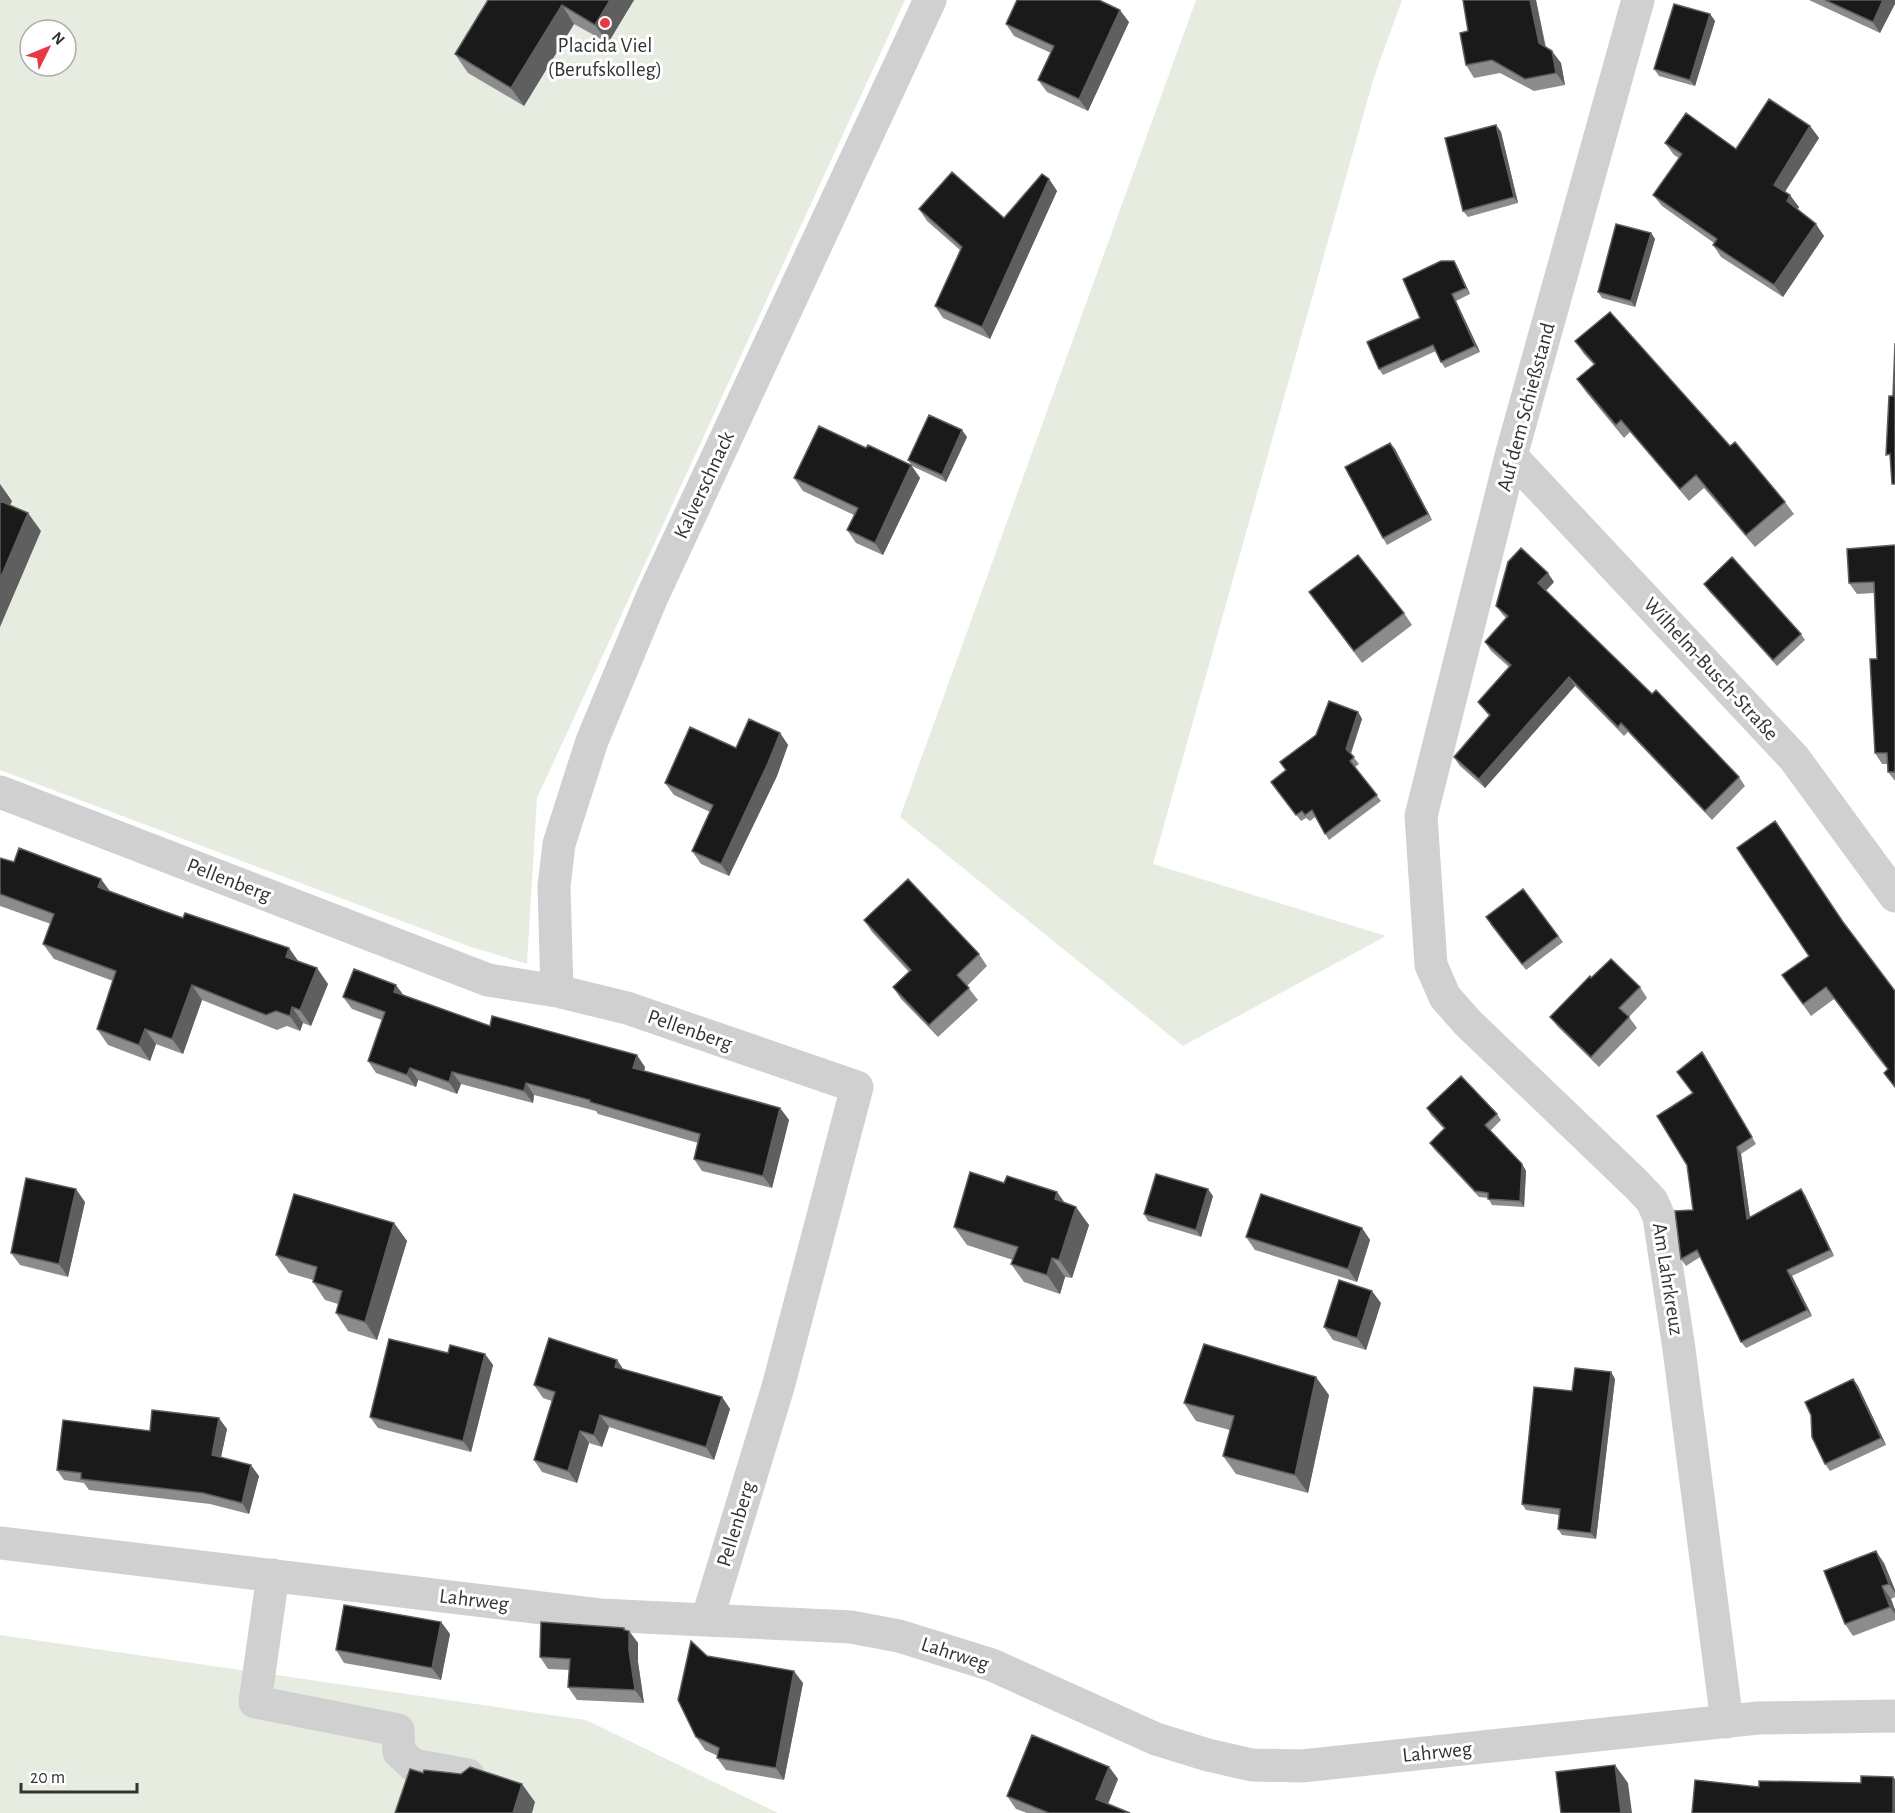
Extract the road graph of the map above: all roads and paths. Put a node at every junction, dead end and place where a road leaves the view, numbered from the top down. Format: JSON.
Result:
{"nodes":[{"id":1,"x":930,"y":0,"type":"edge"},
{"id":2,"x":1638,"y":0,"type":"edge"},
{"id":3,"x":1511,"y":456,"type":"junction"},
{"id":4,"x":0,"y":792,"type":"edge"},
{"id":5,"x":1421,"y":816,"type":"joint"},
{"id":6,"x":1895,"y":896,"type":"edge"},
{"id":7,"x":557,"y":991,"type":"junction"},
{"id":8,"x":0,"y":1544,"type":"edge"},
{"id":9,"x":273,"y":1575,"type":"junction"},
{"id":10,"x":707,"y":1620,"type":"junction"},
{"id":11,"x":1895,"y":1716,"type":"edge"},
{"id":12,"x":1727,"y":1722,"type":"junction"},
{"id":13,"x":468,"y":1775,"type":"edge"}],
"edges":[{"from":1,"to":7,"type":"street","name":"Kalverschnack"},
{"from":2,"to":3,"type":"street","name":"Auf dem Schießstand"},
{"from":3,"to":5,"type":"street","name":"Auf dem Schießstand"},
{"from":3,"to":6,"type":"street","name":"Wilhelm-Busch-Straße"},
{"from":4,"to":7,"type":"street","name":"Pellenberg"},
{"from":5,"to":12,"type":"street","name":"Am Lahrkreuz"},
{"from":7,"to":10,"type":"street","name":"Pellenberg"},
{"from":8,"to":9,"type":"street","name":"Lahrweg"},
{"from":9,"to":10,"type":"street","name":"Lahrweg"},
{"from":9,"to":13,"type":"street"},
{"from":10,"to":12,"type":"street","name":"Lahrweg"},
{"from":11,"to":12,"type":"street","name":"Lahrweg"}]}
